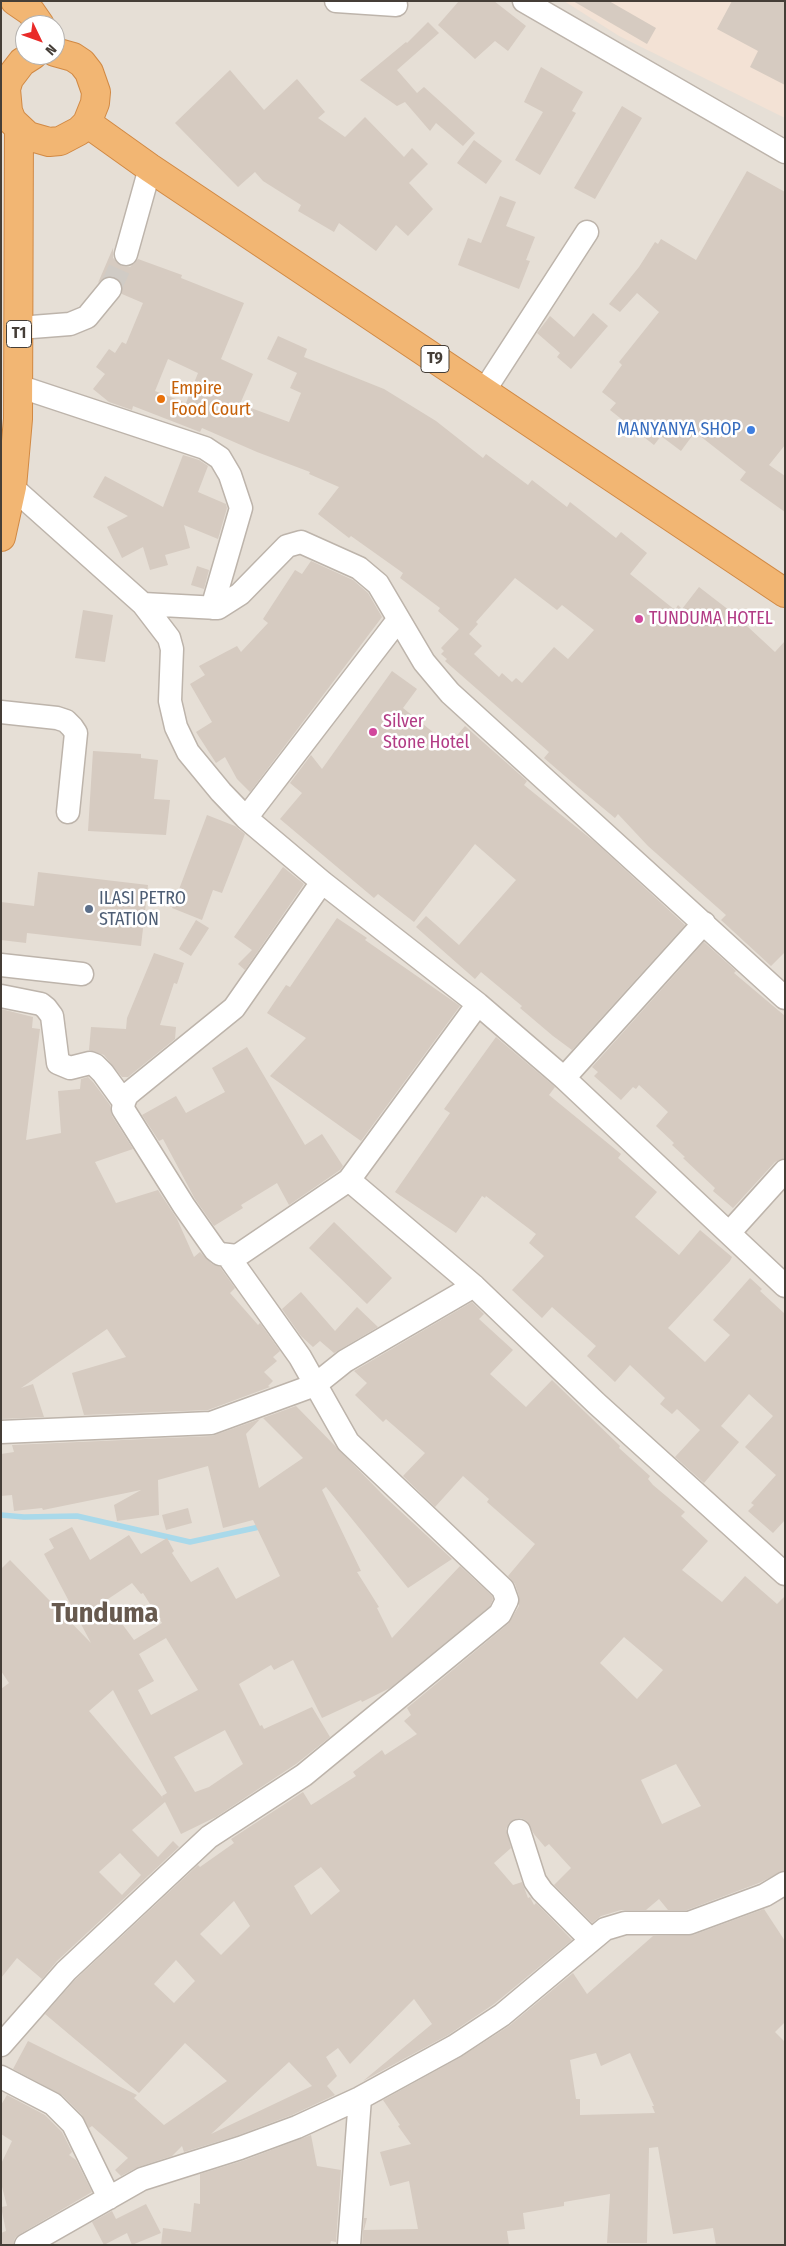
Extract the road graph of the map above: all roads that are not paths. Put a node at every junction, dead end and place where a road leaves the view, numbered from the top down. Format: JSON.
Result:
{"nodes":[{"id":1,"x":15,"y":1,"type":"edge"},
{"id":2,"x":336,"y":1,"type":"edge"},
{"id":3,"x":524,"y":1,"type":"edge"},
{"id":4,"x":396,"y":5,"type":"dead end"},
{"id":5,"x":33,"y":15,"type":"edge"},
{"id":6,"x":65,"y":55,"type":"edge"},
{"id":7,"x":19,"y":65,"type":"edge"},
{"id":8,"x":4,"y":98,"type":"edge"},
{"id":9,"x":87,"y":123,"type":"junction"},
{"id":10,"x":19,"y":129,"type":"junction"},
{"id":11,"x":785,"y":152,"type":"edge"},
{"id":12,"x":150,"y":168,"type":"junction"},
{"id":13,"x":587,"y":232,"type":"dead end"},
{"id":14,"x":126,"y":254,"type":"tunnel mouth"},
{"id":15,"x":110,"y":289,"type":"tunnel mouth"},
{"id":16,"x":19,"y":328,"type":"junction"},
{"id":17,"x":18,"y":386,"type":"junction"},
{"id":18,"x":484,"y":391,"type":"junction"},
{"id":19,"x":7,"y":486,"type":"edge"},
{"id":20,"x":1,"y":537,"type":"edge"},
{"id":21,"x":785,"y":593,"type":"edge"},
{"id":22,"x":143,"y":604,"type":"junction"},
{"id":23,"x":212,"y":608,"type":"junction"},
{"id":24,"x":398,"y":620,"type":"junction"},
{"id":25,"x":1,"y":712,"type":"edge"},
{"id":26,"x":68,"y":812,"type":"dead end"},
{"id":27,"x":246,"y":818,"type":"junction"},
{"id":28,"x":322,"y":882,"type":"junction"},
{"id":29,"x":704,"y":923,"type":"junction"},
{"id":30,"x":1,"y":965,"type":"edge"},
{"id":31,"x":82,"y":974,"type":"dead end"},
{"id":32,"x":783,"y":994,"type":"edge"},
{"id":33,"x":1,"y":996,"type":"edge"},
{"id":34,"x":478,"y":1004,"type":"junction"},
{"id":35,"x":564,"y":1078,"type":"junction"},
{"id":36,"x":124,"y":1102,"type":"junction"},
{"id":37,"x":785,"y":1171,"type":"edge"},
{"id":38,"x":350,"y":1180,"type":"junction"},
{"id":39,"x":730,"y":1233,"type":"junction"},
{"id":40,"x":228,"y":1256,"type":"junction"},
{"id":41,"x":474,"y":1286,"type":"junction"},
{"id":42,"x":785,"y":1286,"type":"edge"},
{"id":43,"x":315,"y":1385,"type":"junction"},
{"id":44,"x":1,"y":1432,"type":"edge"},
{"id":45,"x":785,"y":1574,"type":"edge"},
{"id":46,"x":519,"y":1831,"type":"dead end"},
{"id":47,"x":785,"y":1883,"type":"edge"},
{"id":48,"x":591,"y":1940,"type":"junction"},
{"id":49,"x":1,"y":2046,"type":"edge"},
{"id":50,"x":1,"y":2077,"type":"edge"},
{"id":51,"x":360,"y":2098,"type":"junction"},
{"id":52,"x":109,"y":2198,"type":"junction"},
{"id":53,"x":26,"y":2245,"type":"edge"},
{"id":54,"x":349,"y":2245,"type":"edge"}],
"edges":[{"from":1,"to":5,"type":"highway"},
{"from":2,"to":4,"type":"street"},
{"from":3,"to":11,"type":"street"},
{"from":6,"to":9,"type":"highway"},
{"from":7,"to":8,"type":"highway","number":"T1"},
{"from":8,"to":10,"type":"highway","number":"T1"},
{"from":9,"to":10,"type":"highway"},
{"from":9,"to":12,"type":"highway","number":"T9"},
{"from":10,"to":16,"type":"highway","number":"T1"},
{"from":12,"to":14,"type":"street"},
{"from":12,"to":18,"type":"highway","number":"T9"},
{"from":13,"to":18,"type":"street"},
{"from":15,"to":16,"type":"street"},
{"from":16,"to":17,"type":"highway","number":"T1"},
{"from":17,"to":19,"type":"highway","number":"T1"},
{"from":17,"to":23,"type":"street"},
{"from":18,"to":21,"type":"highway","number":"T9"},
{"from":19,"to":20,"type":"highway","number":"T1"},
{"from":19,"to":22,"type":"street"},
{"from":22,"to":23,"type":"street"},
{"from":22,"to":27,"type":"street"},
{"from":23,"to":24,"type":"street"},
{"from":24,"to":27,"type":"street"},
{"from":24,"to":29,"type":"street"},
{"from":25,"to":26,"type":"street"},
{"from":27,"to":28,"type":"street"},
{"from":28,"to":34,"type":"street"},
{"from":28,"to":36,"type":"street"},
{"from":29,"to":32,"type":"street"},
{"from":29,"to":35,"type":"street"},
{"from":30,"to":31,"type":"street"},
{"from":33,"to":36,"type":"street"},
{"from":34,"to":35,"type":"street"},
{"from":34,"to":38,"type":"street"},
{"from":35,"to":39,"type":"street"},
{"from":36,"to":40,"type":"street"},
{"from":37,"to":39,"type":"street"},
{"from":38,"to":40,"type":"street"},
{"from":38,"to":41,"type":"street"},
{"from":39,"to":42,"type":"street"},
{"from":40,"to":43,"type":"street"},
{"from":41,"to":43,"type":"street"},
{"from":41,"to":45,"type":"street"},
{"from":43,"to":44,"type":"street"},
{"from":43,"to":49,"type":"street"},
{"from":46,"to":48,"type":"street"},
{"from":47,"to":48,"type":"street"},
{"from":48,"to":51,"type":"street"},
{"from":50,"to":52,"type":"street"},
{"from":51,"to":52,"type":"street"},
{"from":51,"to":54,"type":"street"},
{"from":52,"to":53,"type":"street"}]}
